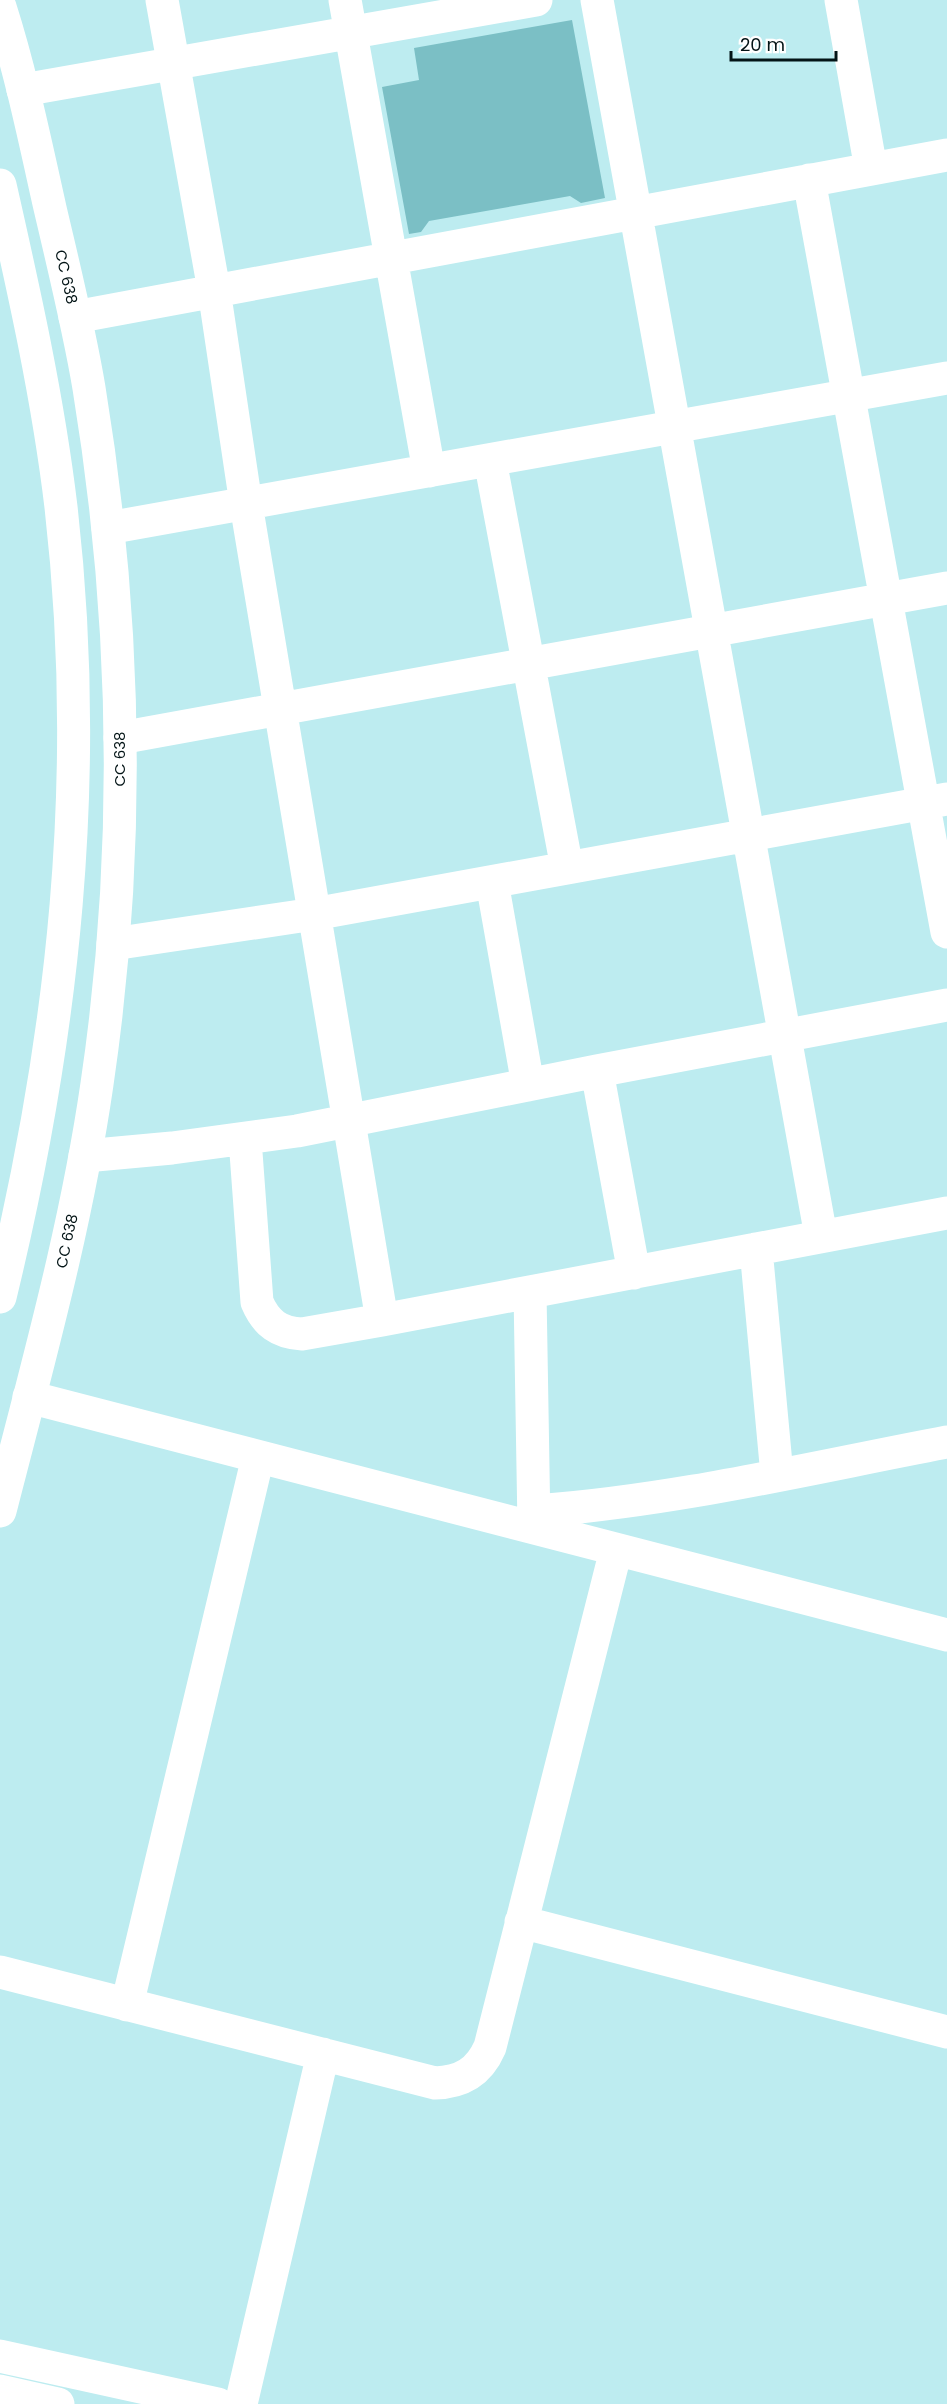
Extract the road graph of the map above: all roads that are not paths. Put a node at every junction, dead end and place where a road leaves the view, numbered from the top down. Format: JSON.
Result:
{"nodes":[{"id":1,"x":162,"y":0,"type":"edge"},
{"id":2,"x":345,"y":0,"type":"edge"},
{"id":3,"x":536,"y":0,"type":"edge"},
{"id":4,"x":597,"y":0,"type":"edge"},
{"id":5,"x":841,"y":0,"type":"edge"},
{"id":6,"x":0,"y":7,"type":"edge"},
{"id":7,"x":350,"y":32,"type":"junction"},
{"id":8,"x":173,"y":63,"type":"junction"},
{"id":9,"x":23,"y":90,"type":"junction"},
{"id":10,"x":947,"y":155,"type":"edge"},
{"id":11,"x":871,"y":169,"type":"junction"},
{"id":12,"x":809,"y":180,"type":"junction"},
{"id":13,"x":0,"y":185,"type":"edge"},
{"id":14,"x":636,"y":213,"type":"junction"},
{"id":15,"x":391,"y":258,"type":"junction"},
{"id":16,"x":214,"y":290,"type":"junction"},
{"id":17,"x":75,"y":317,"type":"junction"},
{"id":18,"x":947,"y":378,"type":"edge"},
{"id":19,"x":849,"y":396,"type":"junction"},
{"id":20,"x":675,"y":427,"type":"junction"},
{"id":21,"x":490,"y":460,"type":"junction"},
{"id":22,"x":429,"y":471,"type":"junction"},
{"id":23,"x":246,"y":504,"type":"junction"},
{"id":24,"x":108,"y":528,"type":"junction"},
{"id":25,"x":947,"y":588,"type":"edge"},
{"id":26,"x":888,"y":599,"type":"junction"},
{"id":27,"x":712,"y":631,"type":"junction"},
{"id":28,"x":529,"y":664,"type":"junction"},
{"id":29,"x":280,"y":709,"type":"junction"},
{"id":30,"x":120,"y":738,"type":"junction"},
{"id":31,"x":935,"y":801,"type":"edge"},
{"id":32,"x":747,"y":836,"type":"junction"},
{"id":33,"x":567,"y":868,"type":"junction"},
{"id":34,"x":492,"y":882,"type":"junction"},
{"id":35,"x":314,"y":914,"type":"junction"},
{"id":36,"x":947,"y":932,"type":"edge"},
{"id":37,"x":113,"y":944,"type":"junction"},
{"id":38,"x":947,"y":1005,"type":"edge"},
{"id":39,"x":785,"y":1035,"type":"junction"},
{"id":40,"x":597,"y":1071,"type":"junction"},
{"id":41,"x":528,"y":1084,"type":"junction"},
{"id":42,"x":349,"y":1121,"type":"junction"},
{"id":43,"x":245,"y":1139,"type":"junction"},
{"id":44,"x":85,"y":1156,"type":"junction"},
{"id":45,"x":947,"y":1213,"type":"edge"},
{"id":46,"x":821,"y":1236,"type":"junction"},
{"id":47,"x":756,"y":1250,"type":"junction"},
{"id":48,"x":634,"y":1273,"type":"junction"},
{"id":49,"x":530,"y":1292,"type":"junction"},
{"id":50,"x":0,"y":1297,"type":"edge"},
{"id":51,"x":382,"y":1320,"type":"junction"},
{"id":52,"x":29,"y":1397,"type":"junction"},
{"id":53,"x":947,"y":1442,"type":"edge"},
{"id":54,"x":258,"y":1457,"type":"junction"},
{"id":55,"x":777,"y":1475,"type":"junction"},
{"id":56,"x":0,"y":1511,"type":"edge"},
{"id":57,"x":534,"y":1519,"type":"junction"},
{"id":58,"x":616,"y":1550,"type":"junction"},
{"id":59,"x":947,"y":1635,"type":"edge"},
{"id":60,"x":521,"y":1922,"type":"junction"},
{"id":61,"x":0,"y":1972,"type":"edge"},
{"id":62,"x":127,"y":2004,"type":"junction"},
{"id":63,"x":947,"y":2032,"type":"edge"},
{"id":64,"x":322,"y":2054,"type":"junction"},
{"id":65,"x":0,"y":2356,"type":"edge"},
{"id":66,"x":0,"y":2391,"type":"edge"},
{"id":67,"x":58,"y":2404,"type":"edge"},
{"id":68,"x":219,"y":2404,"type":"edge"},
{"id":69,"x":241,"y":2404,"type":"edge"}],
"edges":[{"from":1,"to":8,"type":"street"},
{"from":2,"to":7,"type":"street"},
{"from":3,"to":7,"type":"street"},
{"from":4,"to":14,"type":"street"},
{"from":5,"to":11,"type":"street"},
{"from":6,"to":9,"type":"street","name":"CC 638","number":"CC 638"},
{"from":7,"to":8,"type":"street"},
{"from":7,"to":15,"type":"street"},
{"from":8,"to":9,"type":"street"},
{"from":8,"to":16,"type":"street"},
{"from":9,"to":17,"type":"street","name":"CC 638","number":"CC 638"},
{"from":10,"to":11,"type":"street"},
{"from":11,"to":12,"type":"street"},
{"from":12,"to":14,"type":"street"},
{"from":12,"to":19,"type":"street"},
{"from":13,"to":50,"type":"street"},
{"from":14,"to":15,"type":"street"},
{"from":14,"to":20,"type":"street"},
{"from":15,"to":16,"type":"street"},
{"from":15,"to":22,"type":"street"},
{"from":16,"to":17,"type":"street"},
{"from":16,"to":23,"type":"street"},
{"from":17,"to":24,"type":"street","name":"CC 638","number":"CC 638"},
{"from":18,"to":19,"type":"street"},
{"from":19,"to":20,"type":"street"},
{"from":19,"to":26,"type":"street"},
{"from":20,"to":21,"type":"street"},
{"from":20,"to":27,"type":"street"},
{"from":21,"to":22,"type":"street"},
{"from":21,"to":28,"type":"street"},
{"from":22,"to":23,"type":"street"},
{"from":23,"to":24,"type":"street"},
{"from":23,"to":29,"type":"street"},
{"from":24,"to":30,"type":"street","name":"CC 638","number":"CC 638"},
{"from":25,"to":26,"type":"street"},
{"from":26,"to":27,"type":"street"},
{"from":26,"to":31,"type":"street"},
{"from":27,"to":28,"type":"street"},
{"from":27,"to":32,"type":"street"},
{"from":28,"to":29,"type":"street"},
{"from":28,"to":33,"type":"street"},
{"from":29,"to":30,"type":"street"},
{"from":29,"to":35,"type":"street"},
{"from":30,"to":37,"type":"street","name":"CC 638","number":"CC 638"},
{"from":31,"to":32,"type":"street"},
{"from":31,"to":36,"type":"street"},
{"from":32,"to":33,"type":"street"},
{"from":32,"to":39,"type":"street"},
{"from":33,"to":34,"type":"street"},
{"from":34,"to":35,"type":"street"},
{"from":34,"to":41,"type":"street"},
{"from":35,"to":37,"type":"street"},
{"from":35,"to":42,"type":"street"},
{"from":37,"to":44,"type":"street","name":"CC 638","number":"CC 638"},
{"from":38,"to":39,"type":"street"},
{"from":39,"to":40,"type":"street"},
{"from":39,"to":46,"type":"street"},
{"from":40,"to":41,"type":"street"},
{"from":40,"to":48,"type":"street"},
{"from":41,"to":42,"type":"street"},
{"from":42,"to":43,"type":"street"},
{"from":42,"to":51,"type":"street"},
{"from":43,"to":44,"type":"street"},
{"from":43,"to":51,"type":"street"},
{"from":44,"to":52,"type":"street","name":"CC 638","number":"CC 638"},
{"from":45,"to":46,"type":"street"},
{"from":46,"to":47,"type":"street"},
{"from":47,"to":48,"type":"street"},
{"from":47,"to":55,"type":"street"},
{"from":48,"to":49,"type":"street"},
{"from":49,"to":51,"type":"street"},
{"from":49,"to":57,"type":"street"},
{"from":52,"to":54,"type":"street"},
{"from":52,"to":56,"type":"street","name":"CC 638","number":"CC 638"},
{"from":53,"to":55,"type":"street"},
{"from":54,"to":57,"type":"street"},
{"from":54,"to":62,"type":"street"},
{"from":55,"to":57,"type":"street"},
{"from":57,"to":58,"type":"street"},
{"from":58,"to":59,"type":"street"},
{"from":58,"to":60,"type":"street"},
{"from":60,"to":63,"type":"street"},
{"from":60,"to":64,"type":"street"},
{"from":61,"to":62,"type":"street"},
{"from":62,"to":64,"type":"street"},
{"from":64,"to":69,"type":"street"},
{"from":65,"to":68,"type":"street"},
{"from":66,"to":67,"type":"street"}]}
